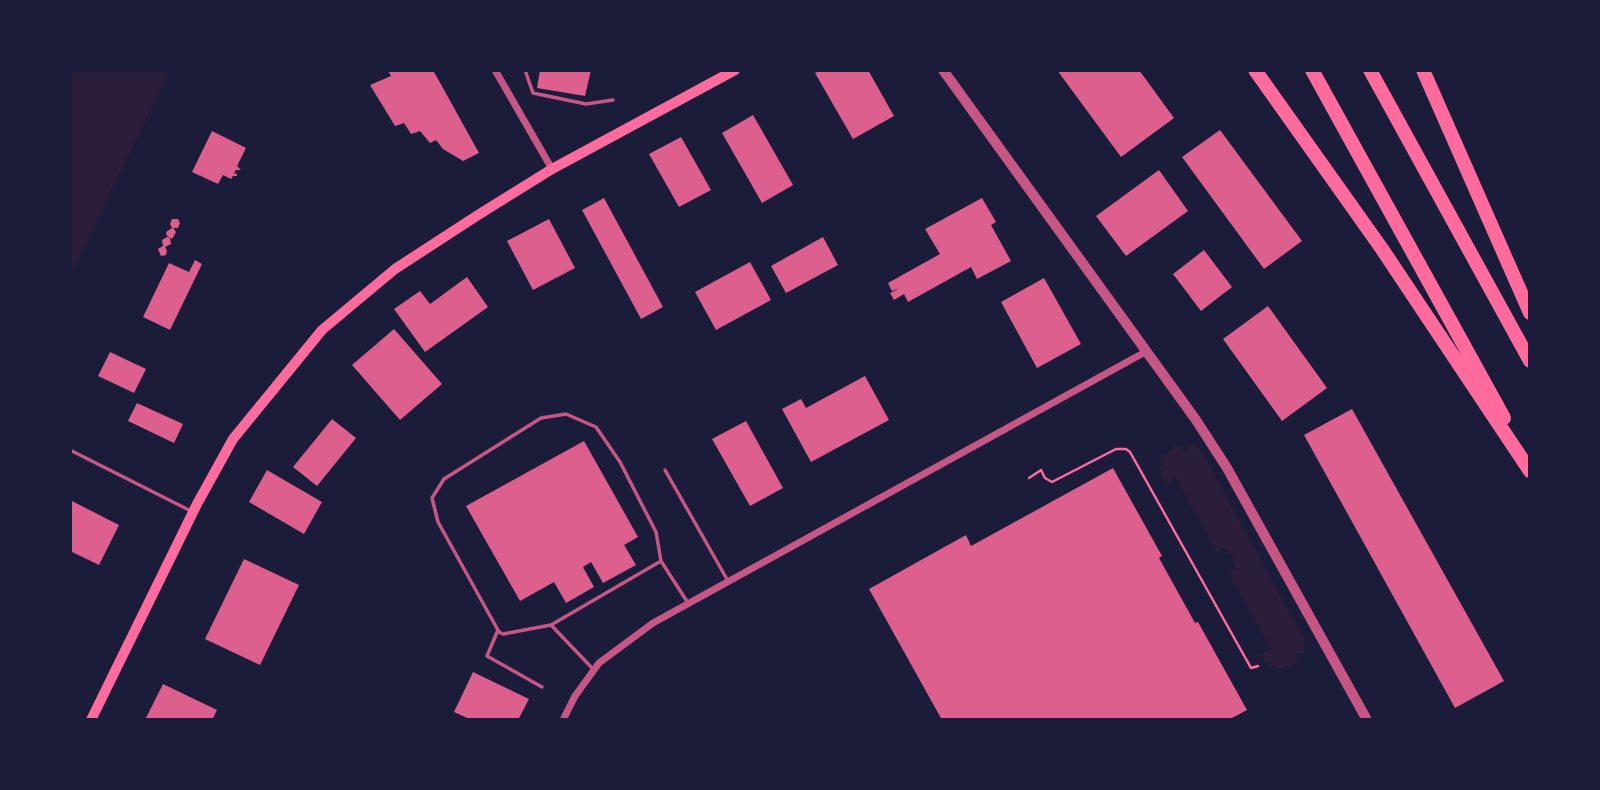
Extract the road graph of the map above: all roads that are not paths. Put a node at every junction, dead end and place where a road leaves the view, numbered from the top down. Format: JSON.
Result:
{"nodes":[{"id":1,"x":495,"y":70,"type":"edge"},
{"id":2,"x":526,"y":70,"type":"edge"},
{"id":3,"x":735,"y":70,"type":"edge"},
{"id":4,"x":943,"y":70,"type":"edge"},
{"id":5,"x":1255,"y":70,"type":"edge"},
{"id":6,"x":1312,"y":70,"type":"edge"},
{"id":7,"x":1370,"y":70,"type":"edge"},
{"id":8,"x":1423,"y":70,"type":"edge"},
{"id":9,"x":613,"y":100,"type":"dead end"},
{"id":10,"x":552,"y":169,"type":"junction"},
{"id":11,"x":1530,"y":313,"type":"edge"},
{"id":12,"x":1147,"y":351,"type":"junction"},
{"id":13,"x":1530,"y":361,"type":"edge"},
{"id":14,"x":70,"y":450,"type":"edge"},
{"id":15,"x":1530,"y":464,"type":"edge"},
{"id":16,"x":665,"y":470,"type":"dead end"},
{"id":17,"x":1530,"y":471,"type":"edge"},
{"id":18,"x":193,"y":512,"type":"junction"},
{"id":19,"x":661,"y":561,"type":"junction"},
{"id":20,"x":729,"y":581,"type":"junction"},
{"id":21,"x":688,"y":603,"type":"junction"},
{"id":22,"x":551,"y":625,"type":"junction"},
{"id":23,"x":498,"y":631,"type":"junction"},
{"id":24,"x":594,"y":670,"type":"junction"},
{"id":25,"x":542,"y":687,"type":"dead end"},
{"id":26,"x":90,"y":720,"type":"edge"},
{"id":27,"x":563,"y":720,"type":"edge"},
{"id":28,"x":1367,"y":720,"type":"edge"}],
"edges":[{"from":1,"to":10,"type":"street"},
{"from":2,"to":9,"type":"lane"},
{"from":3,"to":10,"type":"main road"},
{"from":4,"to":12,"type":"street"},
{"from":5,"to":17,"type":"highway"},
{"from":6,"to":15,"type":"highway"},
{"from":7,"to":13,"type":"highway"},
{"from":8,"to":11,"type":"highway"},
{"from":10,"to":18,"type":"main road"},
{"from":12,"to":20,"type":"street"},
{"from":12,"to":28,"type":"street"},
{"from":14,"to":18,"type":"lane"},
{"from":16,"to":20,"type":"lane"},
{"from":18,"to":26,"type":"main road"},
{"from":19,"to":21,"type":"lane"},
{"from":19,"to":22,"type":"lane"},
{"from":19,"to":23,"type":"lane"},
{"from":20,"to":21,"type":"street"},
{"from":21,"to":24,"type":"street"},
{"from":22,"to":23,"type":"lane"},
{"from":22,"to":24,"type":"lane"},
{"from":23,"to":25,"type":"lane"},
{"from":24,"to":27,"type":"street"}]}
